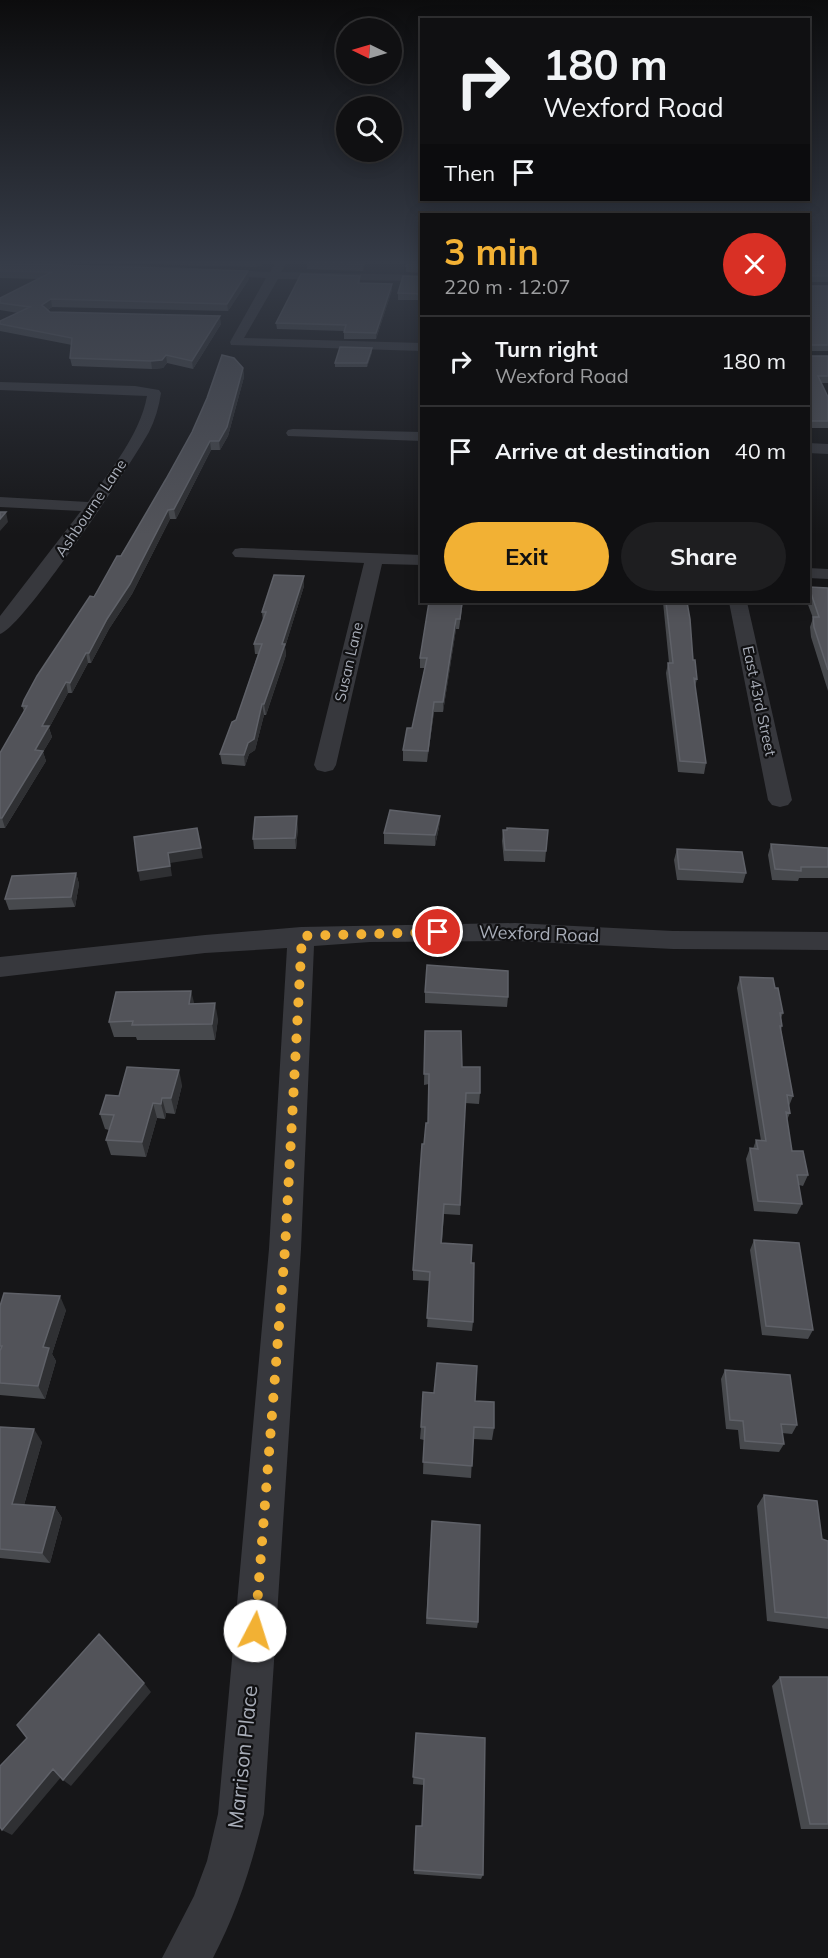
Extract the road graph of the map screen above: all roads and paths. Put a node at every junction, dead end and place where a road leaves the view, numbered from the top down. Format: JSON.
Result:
{"nodes":[{"id":1,"x":0,"y":386,"type":"edge"},
{"id":2,"x":294,"y":433,"type":"dead end"},
{"id":3,"x":420,"y":437,"type":"edge"},
{"id":4,"x":810,"y":448,"type":"edge"},
{"id":5,"x":828,"y":449,"type":"edge"},
{"id":6,"x":0,"y":502,"type":"edge"},
{"id":7,"x":94,"y":507,"type":"junction"},
{"id":8,"x":241,"y":553,"type":"dead end"},
{"id":9,"x":374,"y":558,"type":"junction"},
{"id":10,"x":420,"y":560,"type":"edge"},
{"id":11,"x":810,"y":573,"type":"edge"},
{"id":12,"x":828,"y":574,"type":"edge"},
{"id":13,"x":738,"y":603,"type":"edge"},
{"id":14,"x":0,"y":628,"type":"edge"},
{"id":15,"x":325,"y":765,"type":"dead end"},
{"id":16,"x":780,"y":800,"type":"dead end"},
{"id":17,"x":302,"y":936,"type":"junction"},
{"id":18,"x":828,"y":941,"type":"edge"},
{"id":19,"x":0,"y":968,"type":"edge"},
{"id":20,"x":186,"y":1958,"type":"edge"}],
"edges":[{"from":1,"to":7,"type":"street","name":"Ashbourne Lane"},
{"from":2,"to":3,"type":"street"},
{"from":4,"to":5,"type":"street"},
{"from":6,"to":7,"type":"street"},
{"from":7,"to":14,"type":"street","name":"Ashbourne Lane"},
{"from":8,"to":9,"type":"street"},
{"from":9,"to":10,"type":"street"},
{"from":9,"to":15,"type":"street","name":"Susan Lane"},
{"from":11,"to":12,"type":"street"},
{"from":13,"to":16,"type":"street","name":"East 43rd Street"},
{"from":17,"to":18,"type":"street","name":"Wexford Road"},
{"from":17,"to":19,"type":"street","name":"Wexford Road"},
{"from":17,"to":20,"type":"street","name":"Marrison Place"}]}
